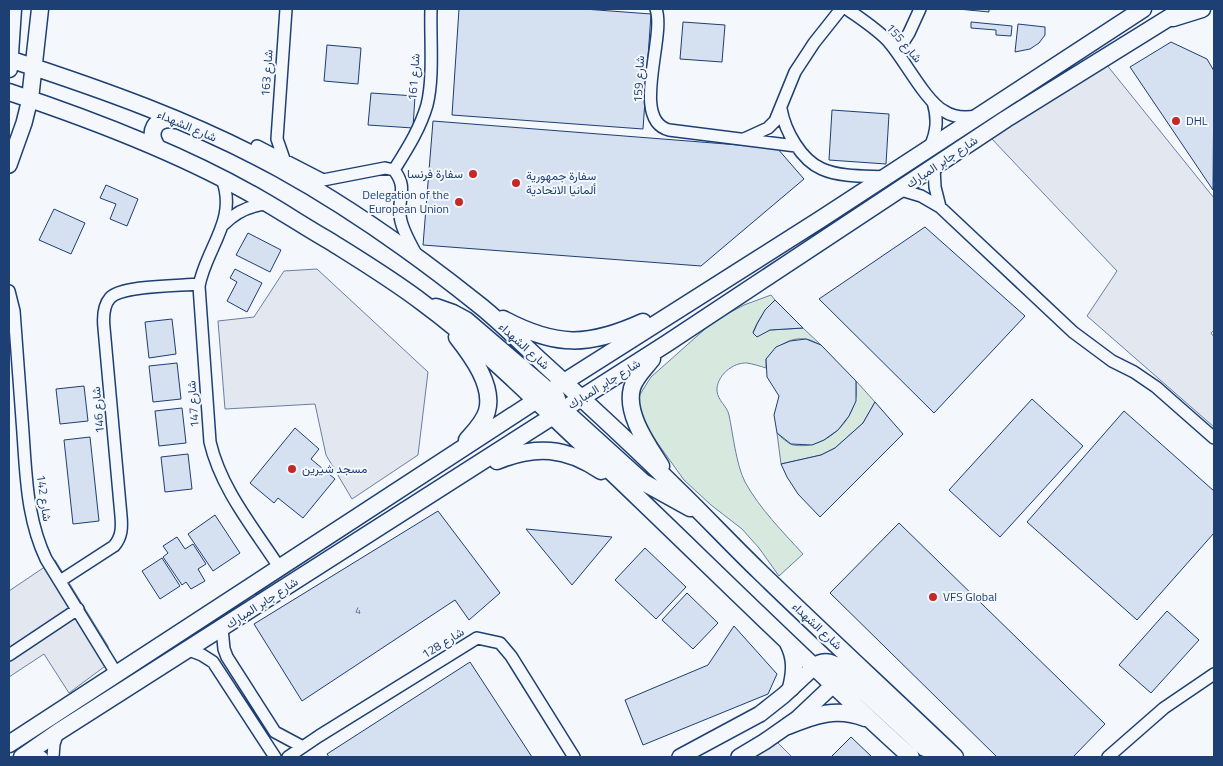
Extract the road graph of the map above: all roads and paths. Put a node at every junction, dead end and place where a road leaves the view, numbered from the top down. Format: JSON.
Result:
{"nodes":[{"id":1,"x":13,"y":9,"type":"edge"},
{"id":2,"x":40,"y":9,"type":"edge"},
{"id":3,"x":286,"y":9,"type":"edge"},
{"id":4,"x":431,"y":9,"type":"edge"},
{"id":5,"x":656,"y":9,"type":"edge"},
{"id":6,"x":841,"y":9,"type":"edge"},
{"id":7,"x":847,"y":9,"type":"edge"},
{"id":8,"x":920,"y":9,"type":"edge"},
{"id":9,"x":1143,"y":9,"type":"edge"},
{"id":10,"x":1183,"y":9,"type":"edge"},
{"id":11,"x":1202,"y":9,"type":"edge"},
{"id":12,"x":1159,"y":23,"type":"junction"},
{"id":13,"x":897,"y":52,"type":"junction"},
{"id":14,"x":9,"y":62,"type":"edge"},
{"id":15,"x":34,"y":68,"type":"junction"},
{"id":16,"x":9,"y":92,"type":"edge"},
{"id":17,"x":30,"y":99,"type":"junction"},
{"id":18,"x":933,"y":102,"type":"junction"},
{"id":19,"x":781,"y":109,"type":"junction"},
{"id":20,"x":979,"y":116,"type":"junction"},
{"id":21,"x":175,"y":120,"type":"junction"},
{"id":22,"x":277,"y":139,"type":"junction"},
{"id":23,"x":741,"y":140,"type":"junction"},
{"id":24,"x":257,"y":146,"type":"junction"},
{"id":25,"x":796,"y":146,"type":"junction"},
{"id":26,"x":930,"y":147,"type":"junction"},
{"id":27,"x":158,"y":148,"type":"junction"},
{"id":28,"x":236,"y":148,"type":"junction"},
{"id":29,"x":284,"y":159,"type":"junction"},
{"id":30,"x":9,"y":165,"type":"edge"},
{"id":31,"x":934,"y":167,"type":"junction"},
{"id":32,"x":394,"y":170,"type":"junction"},
{"id":33,"x":885,"y":177,"type":"junction"},
{"id":34,"x":222,"y":179,"type":"junction"},
{"id":35,"x":901,"y":190,"type":"junction"},
{"id":36,"x":268,"y":204,"type":"junction"},
{"id":37,"x":940,"y":208,"type":"junction"},
{"id":38,"x":223,"y":225,"type":"junction"},
{"id":39,"x":418,"y":260,"type":"junction"},
{"id":40,"x":199,"y":284,"type":"junction"},
{"id":41,"x":9,"y":291,"type":"edge"},
{"id":42,"x":693,"y":300,"type":"junction"},
{"id":43,"x":480,"y":305,"type":"junction"},
{"id":44,"x":430,"y":308,"type":"junction"},
{"id":45,"x":666,"y":344,"type":"junction"},
{"id":46,"x":564,"y":382,"type":"junction"},
{"id":47,"x":542,"y":397,"type":"junction"},
{"id":48,"x":582,"y":399,"type":"junction"},
{"id":49,"x":558,"y":413,"type":"junction"},
{"id":50,"x":1214,"y":438,"type":"edge"},
{"id":51,"x":443,"y":462,"type":"junction"},
{"id":52,"x":447,"y":484,"type":"junction"},
{"id":53,"x":673,"y":485,"type":"junction"},
{"id":54,"x":637,"y":496,"type":"junction"},
{"id":55,"x":703,"y":515,"type":"junction"},
{"id":56,"x":280,"y":567,"type":"junction"},
{"id":57,"x":60,"y":581,"type":"junction"},
{"id":58,"x":78,"y":609,"type":"junction"},
{"id":59,"x":222,"y":628,"type":"junction"},
{"id":60,"x":786,"y":639,"type":"junction"},
{"id":61,"x":832,"y":639,"type":"junction"},
{"id":62,"x":189,"y":650,"type":"junction"},
{"id":63,"x":9,"y":655,"type":"edge"},
{"id":64,"x":814,"y":667,"type":"junction"},
{"id":65,"x":839,"y":669,"type":"junction"},
{"id":66,"x":116,"y":673,"type":"junction"},
{"id":67,"x":1214,"y":674,"type":"edge"},
{"id":68,"x":833,"y":685,"type":"junction"},
{"id":69,"x":791,"y":688,"type":"junction"},
{"id":70,"x":869,"y":719,"type":"junction"},
{"id":71,"x":788,"y":726,"type":"junction"},
{"id":72,"x":58,"y":732,"type":"junction"},
{"id":73,"x":9,"y":744,"type":"edge"},
{"id":74,"x":303,"y":747,"type":"junction"},
{"id":75,"x":952,"y":754,"type":"edge"},
{"id":76,"x":30,"y":756,"type":"edge"},
{"id":77,"x":742,"y":756,"type":"edge"},
{"id":78,"x":53,"y":757,"type":"edge"},
{"id":79,"x":275,"y":757,"type":"edge"},
{"id":80,"x":288,"y":757,"type":"edge"},
{"id":81,"x":574,"y":757,"type":"edge"},
{"id":82,"x":680,"y":757,"type":"edge"},
{"id":83,"x":911,"y":757,"type":"edge"},
{"id":84,"x":1108,"y":757,"type":"edge"}],
"edges":[{"from":1,"to":14,"type":"main road"},
{"from":2,"to":15,"type":"main road"},
{"from":3,"to":22,"type":"street","name":"شارع 163"},
{"from":4,"to":32,"type":"street","name":"شارع 161"},
{"from":5,"to":23,"type":"street","name":"شارع 159"},
{"from":6,"to":19,"type":"street"},
{"from":7,"to":13,"type":"street","name":"شارع 155"},
{"from":8,"to":13,"type":"street"},
{"from":9,"to":20,"type":"main road","name":"شارع جابر المبارك"},
{"from":10,"to":12,"type":"main road","name":"شارع جابر المبارك"},
{"from":11,"to":12,"type":"main road"},
{"from":12,"to":31,"type":"main road","name":"شارع جابر المبارك"},
{"from":13,"to":18,"type":"street","name":"شارع 155"},
{"from":14,"to":15,"type":"main road","name":"شارع الشهداء"},
{"from":15,"to":17,"type":"main road"},
{"from":15,"to":21,"type":"main road","name":"شارع الشهداء"},
{"from":16,"to":17,"type":"main road"},
{"from":17,"to":27,"type":"main road"},
{"from":17,"to":30,"type":"street"},
{"from":18,"to":20,"type":"street","name":"شارع 155"},
{"from":18,"to":26,"type":"street","name":"شارع 155"},
{"from":19,"to":23,"type":"street"},
{"from":19,"to":25,"type":"street"},
{"from":20,"to":26,"type":"main road","name":"شارع جابر المبارك"},
{"from":21,"to":27,"type":"main road"},
{"from":21,"to":28,"type":"main road","name":"شارع الشهداء"},
{"from":22,"to":24,"type":"street"},
{"from":22,"to":29,"type":"street","name":"شارع 163"},
{"from":23,"to":25,"type":"street","name":"شارع 159"},
{"from":24,"to":28,"type":"street"},
{"from":24,"to":29,"type":"street"},
{"from":25,"to":33,"type":"street"},
{"from":26,"to":33,"type":"main road","name":"شارع جابر المبارك"},
{"from":27,"to":34,"type":"main road"},
{"from":28,"to":39,"type":"main road","name":"شارع الشهداء"},
{"from":29,"to":32,"type":"street"},
{"from":31,"to":35,"type":"main road","name":"شارع جابر المبارك"},
{"from":31,"to":37,"type":"street"},
{"from":32,"to":39,"type":"street"},
{"from":33,"to":42,"type":"main road","name":"شارع جابر المبارك"},
{"from":34,"to":36,"type":"main road"},
{"from":34,"to":38,"type":"street","name":"شارع 147"},
{"from":35,"to":37,"type":"street"},
{"from":35,"to":45,"type":"main road","name":"شارع جابر المبارك"},
{"from":36,"to":38,"type":"street","name":"شارع 147"},
{"from":36,"to":44,"type":"main road"},
{"from":37,"to":50,"type":"street"},
{"from":38,"to":40,"type":"street","name":"شارع 147"},
{"from":39,"to":43,"type":"main road","name":"شارع الشهداء"},
{"from":40,"to":56,"type":"street","name":"شارع 147"},
{"from":40,"to":57,"type":"street","name":"شارع 146"},
{"from":41,"to":57,"type":"street","name":"شارع 142"},
{"from":42,"to":43,"type":"main road"},
{"from":42,"to":46,"type":"main road","name":"شارع جابر المبارك"},
{"from":43,"to":46,"type":"main road","name":"شارع الشهداء"},
{"from":44,"to":47,"type":"main road"},
{"from":44,"to":51,"type":"main road"},
{"from":45,"to":48,"type":"main road","name":"شارع جابر المبارك"},
{"from":45,"to":53,"type":"main road"},
{"from":46,"to":47,"type":"main road","name":"شارع جابر المبارك"},
{"from":46,"to":48,"type":"main road","name":"شارع الشهداء"},
{"from":47,"to":48,"type":"main road"},
{"from":47,"to":49,"type":"main road"},
{"from":47,"to":51,"type":"main road","name":"شارع جابر المبارك"},
{"from":48,"to":49,"type":"main road","name":"شارع جابر المبارك"},
{"from":48,"to":53,"type":"main road","name":"شارع الشهداء"},
{"from":49,"to":52,"type":"main road","name":"شارع جابر المبارك"},
{"from":49,"to":54,"type":"main road"},
{"from":49,"to":55,"type":"main road"},
{"from":51,"to":56,"type":"main road","name":"شارع جابر المبارك"},
{"from":52,"to":54,"type":"main road"},
{"from":52,"to":59,"type":"main road","name":"شارع جابر المبارك"},
{"from":53,"to":55,"type":"main road","name":"شارع الشهداء"},
{"from":54,"to":60,"type":"main road"},
{"from":55,"to":61,"type":"main road","name":"شارع الشهداء"},
{"from":56,"to":66,"type":"main road","name":"شارع جابر المبارك"},
{"from":57,"to":58,"type":"street","name":"شارع 142"},
{"from":58,"to":63,"type":"street"},
{"from":58,"to":66,"type":"street","name":"شارع 142"},
{"from":59,"to":62,"type":"main road","name":"شارع جابر المبارك"},
{"from":59,"to":74,"type":"street"},
{"from":60,"to":64,"type":"main road"},
{"from":60,"to":69,"type":"main road"},
{"from":61,"to":65,"type":"main road"},
{"from":61,"to":75,"type":"main road","name":"شارع الشهداء"},
{"from":62,"to":72,"type":"main road","name":"شارع جابر المبارك"},
{"from":62,"to":79,"type":"street"},
{"from":64,"to":65,"type":"main road"},
{"from":64,"to":68,"type":"main road"},
{"from":64,"to":69,"type":"street"},
{"from":65,"to":68,"type":"main road"},
{"from":65,"to":75,"type":"main road"},
{"from":66,"to":73,"type":"main road","name":"شارع جابر المبارك"},
{"from":67,"to":84,"type":"street"},
{"from":68,"to":70,"type":"main road"},
{"from":68,"to":71,"type":"street"},
{"from":69,"to":82,"type":"street"},
{"from":70,"to":71,"type":"main road"},
{"from":70,"to":83,"type":"main road"},
{"from":71,"to":77,"type":"street"},
{"from":72,"to":76,"type":"main road","name":"شارع جابر المبارك"},
{"from":72,"to":78,"type":"street"},
{"from":74,"to":80,"type":"street","name":"شارع 128"},
{"from":74,"to":81,"type":"street","name":"شارع 128"}]}
